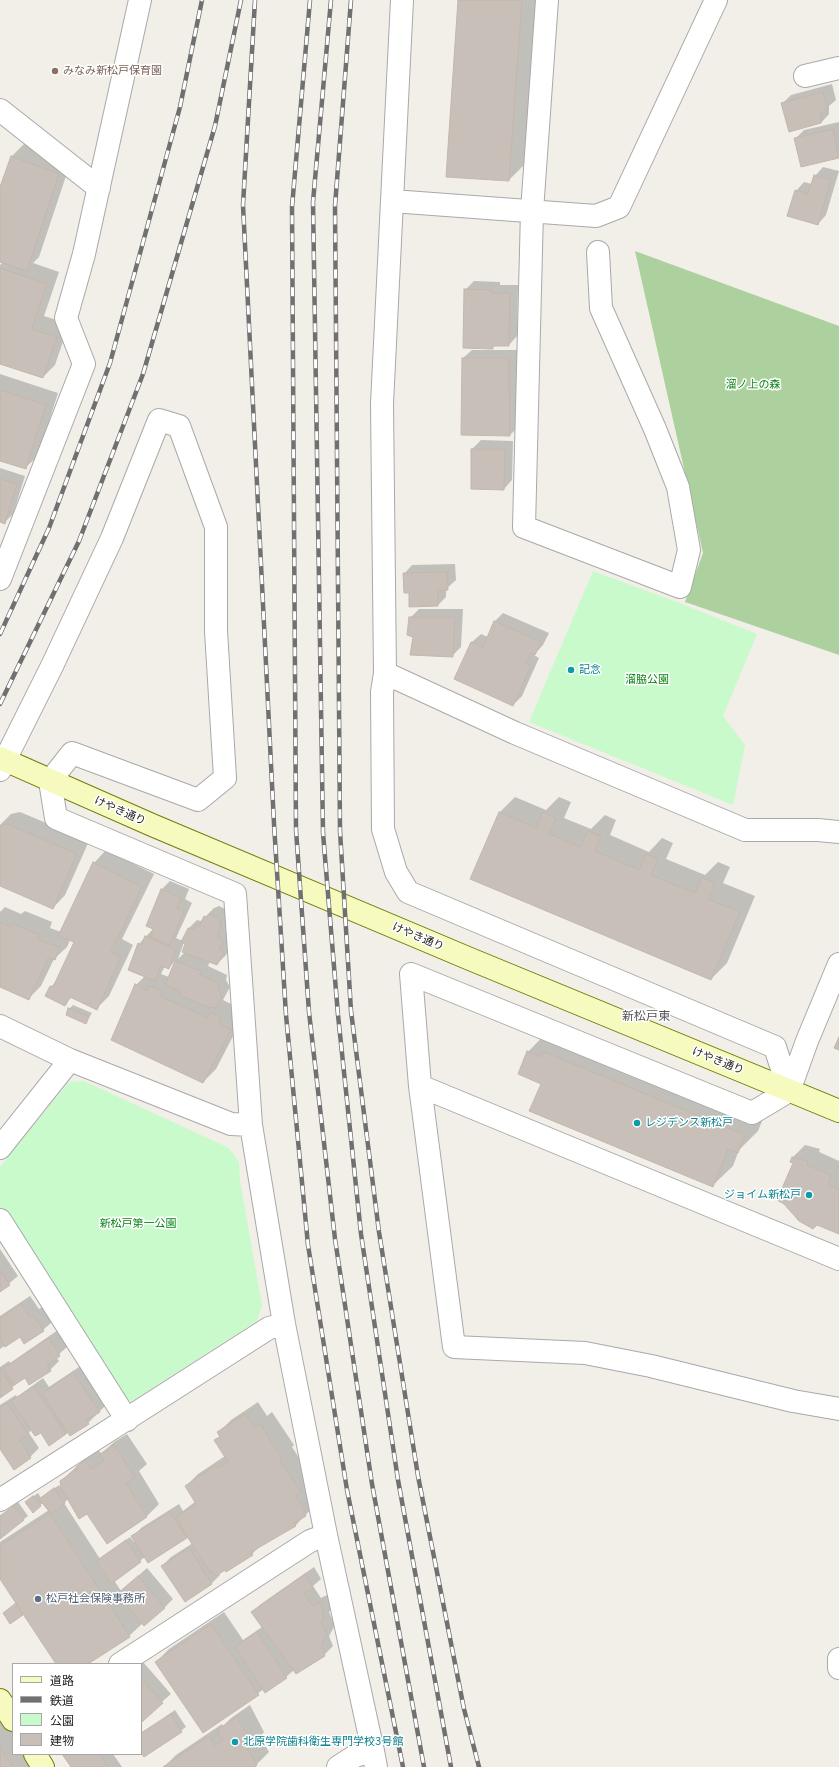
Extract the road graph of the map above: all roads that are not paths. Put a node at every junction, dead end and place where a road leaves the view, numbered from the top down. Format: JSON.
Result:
{"nodes":[{"id":1,"x":140,"y":0,"type":"edge"},
{"id":2,"x":402,"y":0,"type":"edge"},
{"id":3,"x":547,"y":0,"type":"edge"},
{"id":4,"x":716,"y":0,"type":"edge"},
{"id":5,"x":839,"y":68,"type":"edge"},
{"id":6,"x":805,"y":76,"type":"dead end"},
{"id":7,"x":0,"y":110,"type":"edge"},
{"id":8,"x":99,"y":188,"type":"junction"},
{"id":9,"x":392,"y":201,"type":"junction"},
{"id":10,"x":532,"y":211,"type":"junction"},
{"id":11,"x":598,"y":252,"type":"dead end"},
{"id":12,"x":5,"y":552,"type":"edge"},
{"id":13,"x":0,"y":579,"type":"edge"},
{"id":14,"x":385,"y":673,"type":"junction"},
{"id":15,"x":2,"y":763,"type":"edge"},
{"id":16,"x":50,"y":781,"type":"junction"},
{"id":17,"x":839,"y":832,"type":"edge"},
{"id":18,"x":839,"y":964,"type":"edge"},
{"id":19,"x":0,"y":1026,"type":"edge"},
{"id":20,"x":70,"y":1060,"type":"junction"},
{"id":21,"x":420,"y":1086,"type":"junction"},
{"id":22,"x":789,"y":1090,"type":"junction"},
{"id":23,"x":839,"y":1111,"type":"edge"},
{"id":24,"x":251,"y":1125,"type":"junction"},
{"id":25,"x":0,"y":1148,"type":"edge"},
{"id":26,"x":0,"y":1220,"type":"edge"},
{"id":27,"x":839,"y":1259,"type":"edge"},
{"id":28,"x":284,"y":1324,"type":"junction"},
{"id":29,"x":839,"y":1409,"type":"edge"},
{"id":30,"x":127,"y":1420,"type":"junction"},
{"id":31,"x":0,"y":1500,"type":"edge"},
{"id":32,"x":326,"y":1536,"type":"junction"},
{"id":33,"x":839,"y":1659,"type":"edge"},
{"id":34,"x":122,"y":1663,"type":"edge"},
{"id":35,"x":839,"y":1668,"type":"edge"},
{"id":36,"x":0,"y":1700,"type":"edge"},
{"id":37,"x":12,"y":1718,"type":"edge"},
{"id":38,"x":36,"y":1755,"type":"edge"},
{"id":39,"x":374,"y":1759,"type":"edge"},
{"id":40,"x":43,"y":1767,"type":"edge"},
{"id":41,"x":338,"y":1767,"type":"edge"}],
"edges":[{"from":1,"to":8,"type":"street"},
{"from":2,"to":9,"type":"street"},
{"from":3,"to":10,"type":"street"},
{"from":4,"to":10,"type":"street"},
{"from":5,"to":6,"type":"street"},
{"from":7,"to":8,"type":"street"},
{"from":8,"to":12,"type":"street"},
{"from":9,"to":10,"type":"street"},
{"from":9,"to":14,"type":"street"},
{"from":10,"to":11,"type":"street"},
{"from":12,"to":13,"type":"street"},
{"from":14,"to":17,"type":"street"},
{"from":14,"to":22,"type":"street"},
{"from":15,"to":16,"type":"street","name":"けやき通り"},
{"from":15,"to":16,"type":"street"},
{"from":16,"to":22,"type":"street","name":"けやき通り"},
{"from":16,"to":24,"type":"street"},
{"from":18,"to":22,"type":"street"},
{"from":19,"to":20,"type":"street"},
{"from":20,"to":24,"type":"street"},
{"from":20,"to":25,"type":"street"},
{"from":21,"to":22,"type":"street"},
{"from":21,"to":27,"type":"street"},
{"from":21,"to":29,"type":"street"},
{"from":22,"to":23,"type":"street","name":"けやき通り"},
{"from":24,"to":28,"type":"street"},
{"from":26,"to":30,"type":"street"},
{"from":28,"to":30,"type":"street"},
{"from":28,"to":32,"type":"street"},
{"from":30,"to":31,"type":"street"},
{"from":32,"to":34,"type":"street"},
{"from":32,"to":39,"type":"street"},
{"from":33,"to":35,"type":"street"},
{"from":36,"to":37,"type":"street"},
{"from":38,"to":40,"type":"street"},
{"from":39,"to":41,"type":"street"}]}
